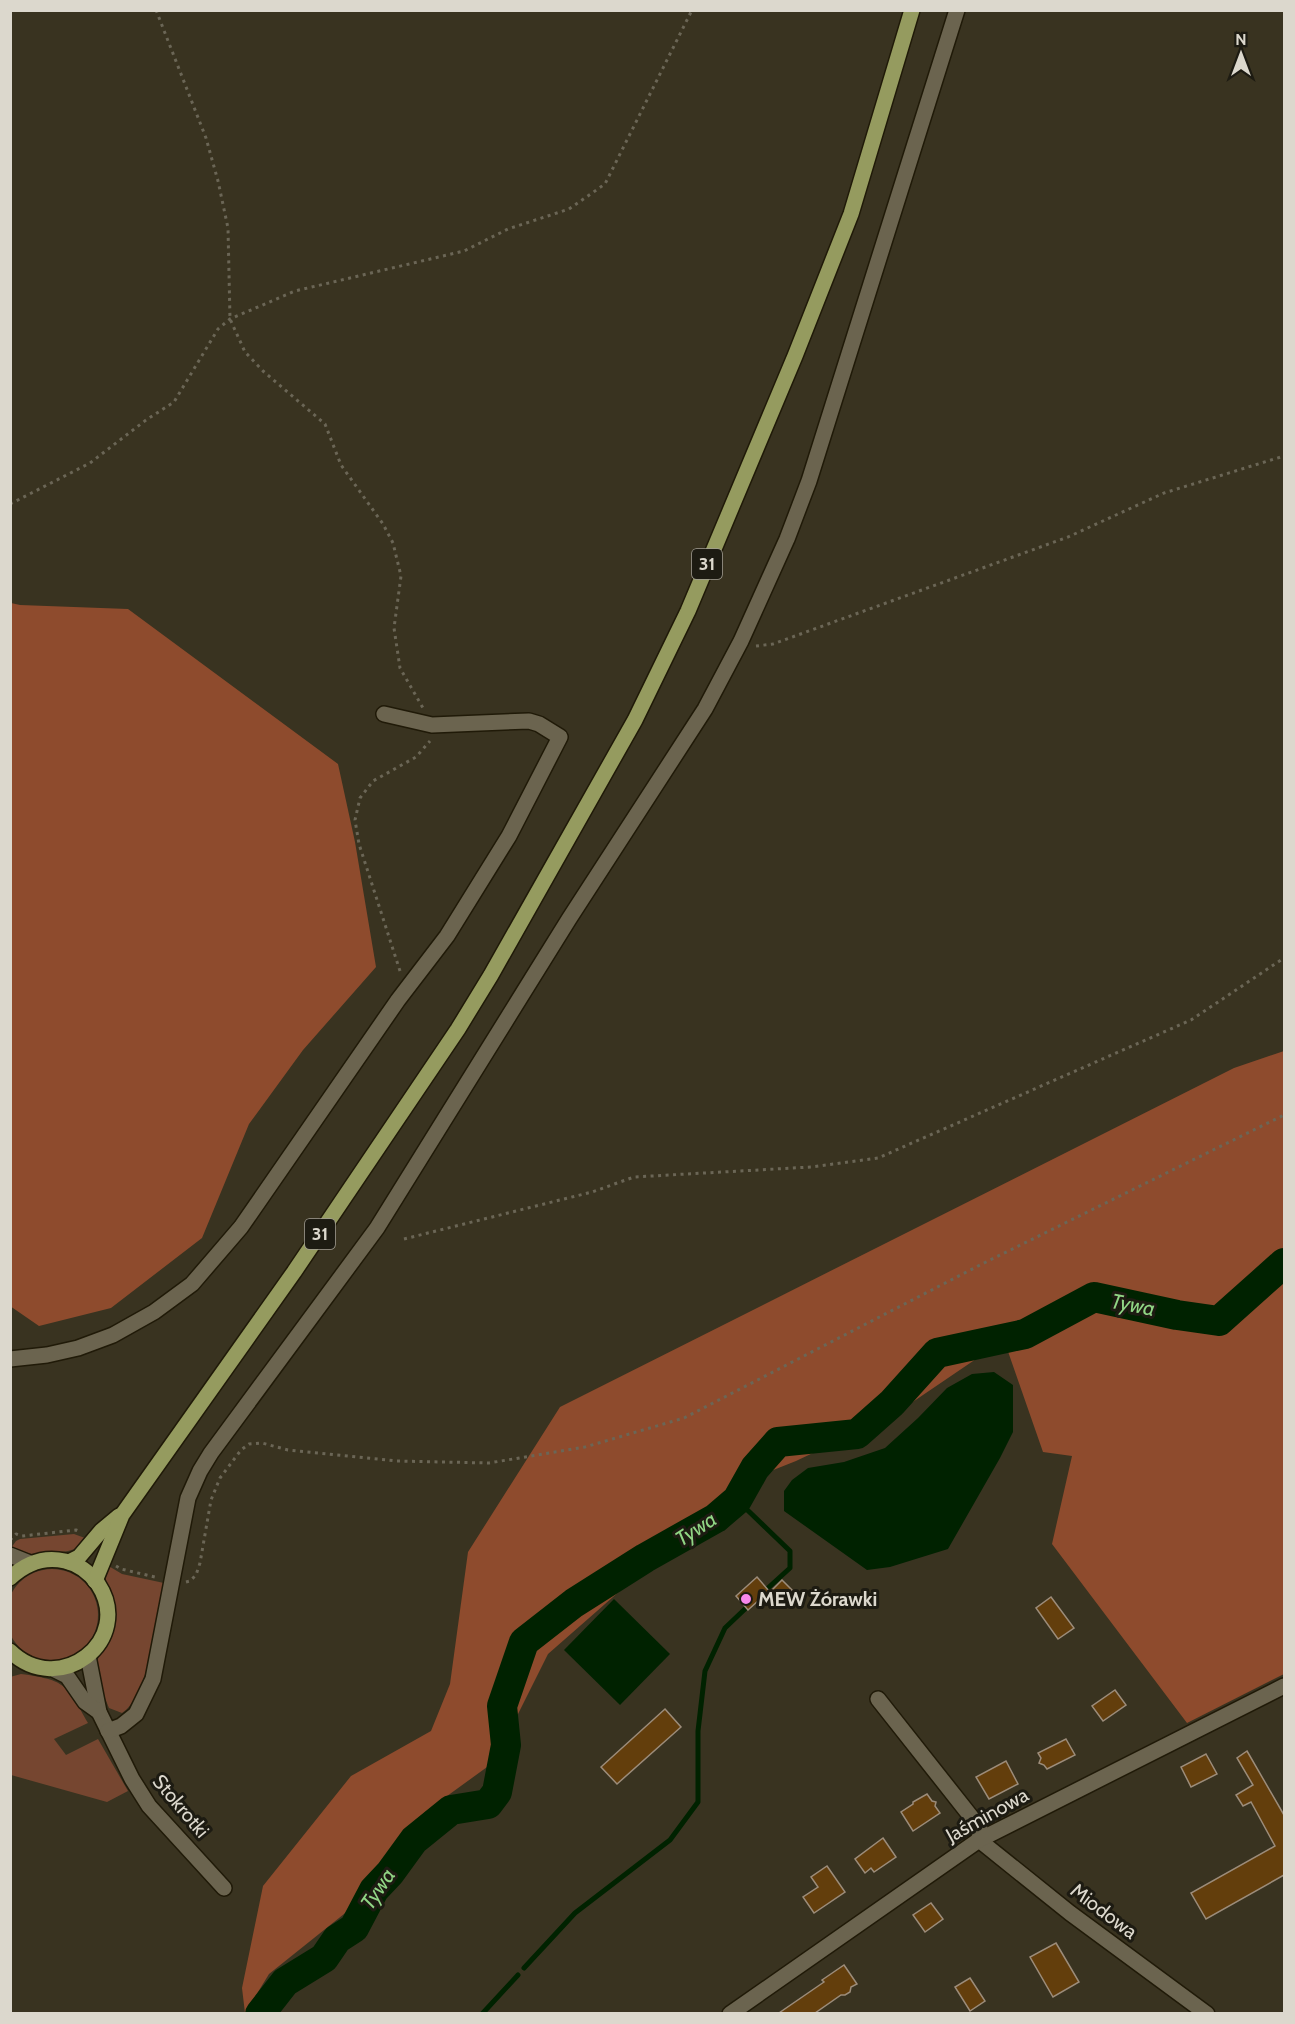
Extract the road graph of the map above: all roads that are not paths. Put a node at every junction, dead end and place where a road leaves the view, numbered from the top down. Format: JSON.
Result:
{"nodes":[{"id":1,"x":912,"y":10,"type":"edge"},
{"id":2,"x":957,"y":10,"type":"edge"},
{"id":3,"x":384,"y":714,"type":"dead end"},
{"id":4,"x":10,"y":1359,"type":"edge"},
{"id":5,"x":122,"y":1515,"type":"junction"},
{"id":6,"x":10,"y":1555,"type":"edge"},
{"id":7,"x":69,"y":1562,"type":"junction"},
{"id":8,"x":30,"y":1563,"type":"junction"},
{"id":9,"x":10,"y":1578,"type":"edge"},
{"id":10,"x":95,"y":1581,"type":"junction"},
{"id":11,"x":10,"y":1651,"type":"edge"},
{"id":12,"x":88,"y":1656,"type":"junction"},
{"id":13,"x":27,"y":1664,"type":"junction"},
{"id":14,"x":10,"y":1669,"type":"edge"},
{"id":15,"x":55,"y":1670,"type":"junction"},
{"id":16,"x":1284,"y":1686,"type":"edge"},
{"id":17,"x":878,"y":1699,"type":"dead end"},
{"id":18,"x":99,"y":1712,"type":"junction"},
{"id":19,"x":108,"y":1731,"type":"junction"},
{"id":20,"x":979,"y":1840,"type":"junction"},
{"id":21,"x":224,"y":1888,"type":"dead end"},
{"id":22,"x":730,"y":2013,"type":"edge"},
{"id":23,"x":1207,"y":2013,"type":"edge"}],
"edges":[{"from":1,"to":5,"type":"main road","number":"31"},
{"from":2,"to":19,"type":"street"},
{"from":3,"to":4,"type":"street"},
{"from":5,"to":7,"type":"main road","number":"31"},
{"from":5,"to":10,"type":"main road","number":"31"},
{"from":6,"to":8,"type":"street"},
{"from":7,"to":8,"type":"main road"},
{"from":7,"to":10,"type":"main road"},
{"from":8,"to":9,"type":"main road"},
{"from":10,"to":12,"type":"main road"},
{"from":11,"to":13,"type":"main road"},
{"from":12,"to":15,"type":"main road"},
{"from":12,"to":18,"type":"street","name":"Stokrotki"},
{"from":13,"to":14,"type":"main road"},
{"from":13,"to":15,"type":"main road"},
{"from":15,"to":18,"type":"street","name":"Stokrotki"},
{"from":16,"to":20,"type":"street","name":"Jaśminowa"},
{"from":17,"to":20,"type":"street"},
{"from":18,"to":19,"type":"street","name":"Stokrotki"},
{"from":19,"to":21,"type":"street","name":"Stokrotki"},
{"from":20,"to":22,"type":"street","name":"Jaśminowa"},
{"from":20,"to":23,"type":"street","name":"Miodowa"}]}
